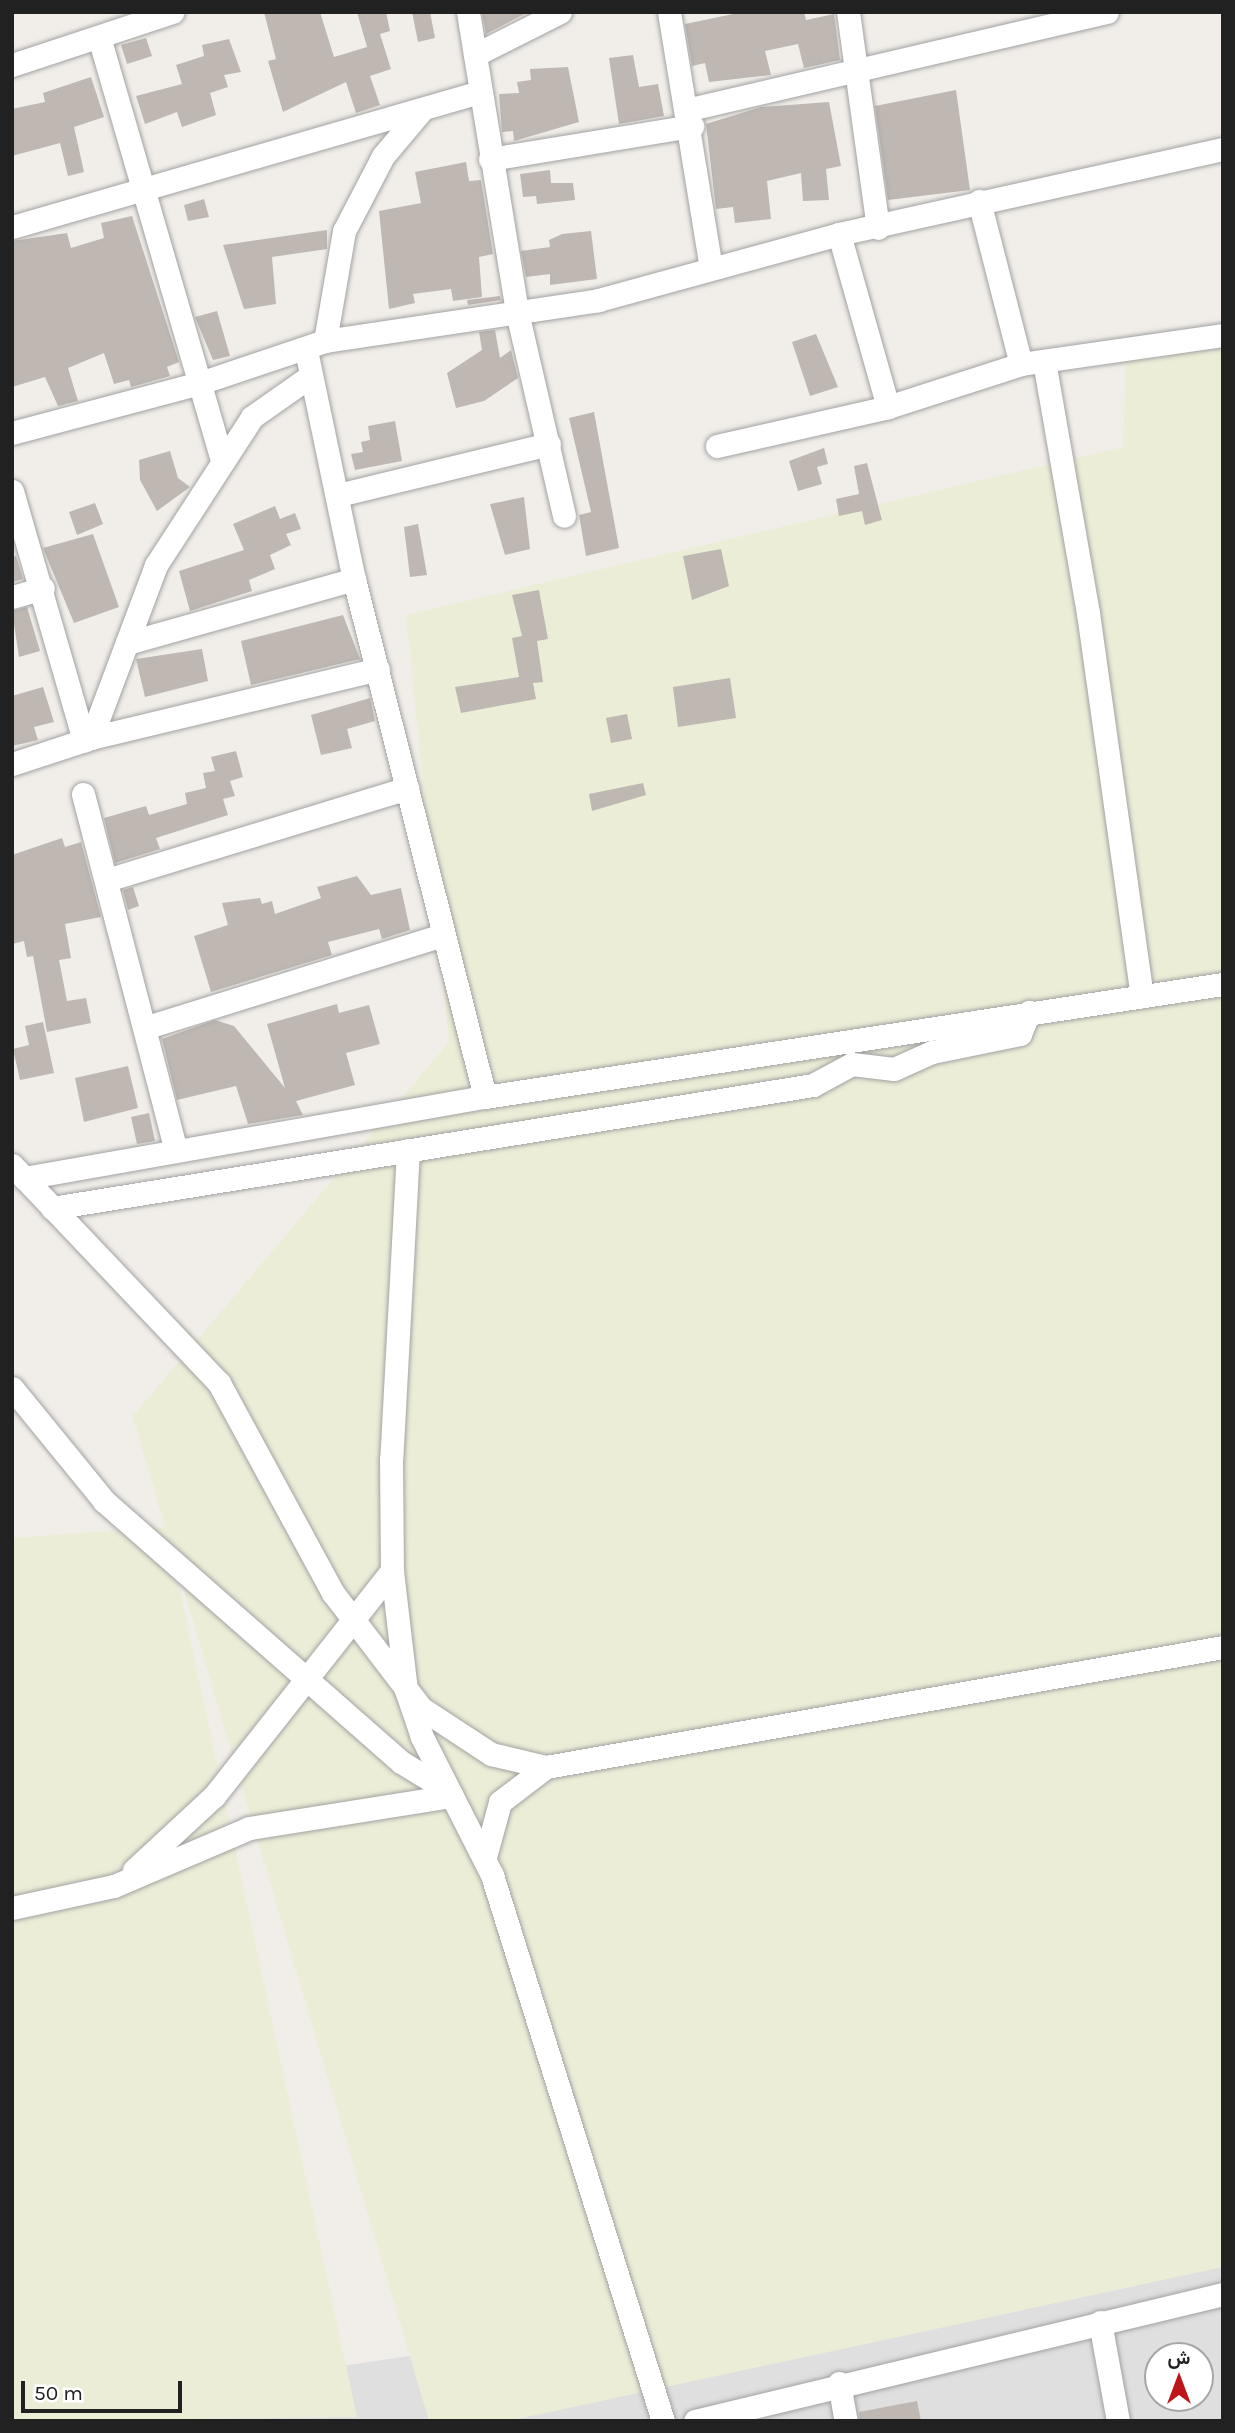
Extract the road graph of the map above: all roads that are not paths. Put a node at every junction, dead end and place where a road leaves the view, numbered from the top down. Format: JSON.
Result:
{"nodes":[{"id":1,"x":172,"y":12,"type":"edge"},
{"id":2,"x":468,"y":12,"type":"edge"},
{"id":3,"x":560,"y":12,"type":"edge"},
{"id":4,"x":669,"y":12,"type":"edge"},
{"id":5,"x":848,"y":12,"type":"edge"},
{"id":6,"x":1107,"y":12,"type":"edge"},
{"id":7,"x":1081,"y":15,"type":"edge"},
{"id":8,"x":99,"y":37,"type":"junction"},
{"id":9,"x":475,"y":55,"type":"junction"},
{"id":10,"x":12,"y":65,"type":"edge"},
{"id":11,"x":861,"y":73,"type":"junction"},
{"id":12,"x":480,"y":92,"type":"junction"},
{"id":13,"x":421,"y":111,"type":"junction"},
{"id":14,"x":691,"y":117,"type":"junction"},
{"id":15,"x":1223,"y":149,"type":"edge"},
{"id":16,"x":490,"y":159,"type":"junction"},
{"id":17,"x":145,"y":188,"type":"junction"},
{"id":18,"x":979,"y":201,"type":"junction"},
{"id":19,"x":12,"y":227,"type":"edge"},
{"id":20,"x":878,"y":228,"type":"junction"},
{"id":21,"x":839,"y":234,"type":"junction"},
{"id":22,"x":711,"y":268,"type":"junction"},
{"id":23,"x":517,"y":312,"type":"junction"},
{"id":24,"x":1223,"y":335,"type":"edge"},
{"id":25,"x":316,"y":346,"type":"junction"},
{"id":26,"x":1033,"y":363,"type":"junction"},
{"id":27,"x":309,"y":377,"type":"junction"},
{"id":28,"x":200,"y":383,"type":"junction"},
{"id":29,"x":888,"y":407,"type":"junction"},
{"id":30,"x":12,"y":433,"type":"edge"},
{"id":31,"x":549,"y":444,"type":"junction"},
{"id":32,"x":717,"y":446,"type":"dead end"},
{"id":33,"x":222,"y":458,"type":"junction"},
{"id":34,"x":12,"y":491,"type":"edge"},
{"id":35,"x":338,"y":495,"type":"junction"},
{"id":36,"x":564,"y":516,"type":"dead end"},
{"id":37,"x":354,"y":579,"type":"junction"},
{"id":38,"x":43,"y":588,"type":"junction"},
{"id":39,"x":12,"y":597,"type":"edge"},
{"id":40,"x":127,"y":643,"type":"junction"},
{"id":41,"x":378,"y":669,"type":"junction"},
{"id":42,"x":87,"y":739,"type":"junction"},
{"id":43,"x":12,"y":764,"type":"edge"},
{"id":44,"x":407,"y":788,"type":"junction"},
{"id":45,"x":83,"y":794,"type":"dead end"},
{"id":46,"x":107,"y":880,"type":"junction"},
{"id":47,"x":442,"y":935,"type":"junction"},
{"id":48,"x":1223,"y":984,"type":"edge"},
{"id":49,"x":1142,"y":996,"type":"junction"},
{"id":50,"x":1029,"y":1012,"type":"junction"},
{"id":51,"x":147,"y":1027,"type":"junction"},
{"id":52,"x":485,"y":1097,"type":"junction"},
{"id":53,"x":176,"y":1150,"type":"junction"},
{"id":54,"x":408,"y":1150,"type":"junction"},
{"id":55,"x":18,"y":1171,"type":"edge"},
{"id":56,"x":52,"y":1208,"type":"junction"},
{"id":57,"x":12,"y":1388,"type":"edge"},
{"id":58,"x":393,"y":1571,"type":"junction"},
{"id":59,"x":353,"y":1624,"type":"junction"},
{"id":60,"x":1223,"y":1647,"type":"edge"},
{"id":61,"x":309,"y":1678,"type":"junction"},
{"id":62,"x":406,"y":1690,"type":"junction"},
{"id":63,"x":545,"y":1767,"type":"junction"},
{"id":64,"x":449,"y":1793,"type":"junction"},
{"id":65,"x":485,"y":1857,"type":"junction"},
{"id":66,"x":114,"y":1886,"type":"junction"},
{"id":67,"x":12,"y":1908,"type":"edge"},
{"id":68,"x":1223,"y":2294,"type":"edge"},
{"id":69,"x":1100,"y":2322,"type":"junction"},
{"id":70,"x":839,"y":2383,"type":"junction"},
{"id":71,"x":663,"y":2421,"type":"edge"},
{"id":72,"x":695,"y":2421,"type":"edge"},
{"id":73,"x":846,"y":2421,"type":"edge"},
{"id":74,"x":1118,"y":2421,"type":"edge"}],
"edges":[{"from":1,"to":8,"type":"street"},
{"from":2,"to":9,"type":"street"},
{"from":3,"to":9,"type":"street"},
{"from":4,"to":14,"type":"street"},
{"from":5,"to":11,"type":"street"},
{"from":6,"to":7,"type":"street"},
{"from":7,"to":11,"type":"street"},
{"from":8,"to":10,"type":"street"},
{"from":8,"to":17,"type":"street"},
{"from":9,"to":12,"type":"street"},
{"from":11,"to":14,"type":"street"},
{"from":11,"to":20,"type":"street"},
{"from":12,"to":13,"type":"street"},
{"from":12,"to":16,"type":"street"},
{"from":13,"to":17,"type":"street"},
{"from":13,"to":25,"type":"street"},
{"from":14,"to":16,"type":"street"},
{"from":14,"to":22,"type":"street"},
{"from":15,"to":18,"type":"street"},
{"from":16,"to":23,"type":"street"},
{"from":17,"to":19,"type":"street"},
{"from":17,"to":28,"type":"street"},
{"from":18,"to":20,"type":"street"},
{"from":18,"to":26,"type":"street"},
{"from":20,"to":21,"type":"street"},
{"from":21,"to":22,"type":"street"},
{"from":21,"to":29,"type":"street"},
{"from":22,"to":23,"type":"street"},
{"from":23,"to":25,"type":"street"},
{"from":23,"to":31,"type":"street"},
{"from":24,"to":26,"type":"street"},
{"from":25,"to":27,"type":"street"},
{"from":25,"to":28,"type":"street"},
{"from":26,"to":29,"type":"street"},
{"from":26,"to":49,"type":"street"},
{"from":27,"to":33,"type":"street"},
{"from":27,"to":35,"type":"street"},
{"from":28,"to":30,"type":"street"},
{"from":28,"to":33,"type":"street"},
{"from":29,"to":32,"type":"street"},
{"from":31,"to":35,"type":"street"},
{"from":31,"to":36,"type":"street"},
{"from":33,"to":40,"type":"street"},
{"from":34,"to":38,"type":"street"},
{"from":35,"to":37,"type":"street"},
{"from":37,"to":40,"type":"street"},
{"from":37,"to":41,"type":"street"},
{"from":38,"to":39,"type":"street"},
{"from":38,"to":42,"type":"street"},
{"from":40,"to":42,"type":"street"},
{"from":41,"to":42,"type":"street"},
{"from":41,"to":44,"type":"street"},
{"from":42,"to":43,"type":"street"},
{"from":44,"to":46,"type":"street"},
{"from":44,"to":47,"type":"street"},
{"from":45,"to":46,"type":"street"},
{"from":46,"to":51,"type":"street"},
{"from":47,"to":51,"type":"street"},
{"from":47,"to":52,"type":"street"},
{"from":48,"to":49,"type":"street"},
{"from":49,"to":50,"type":"street"},
{"from":50,"to":52,"type":"street"},
{"from":50,"to":54,"type":"street"},
{"from":51,"to":53,"type":"street"},
{"from":52,"to":53,"type":"street"},
{"from":53,"to":55,"type":"street"},
{"from":54,"to":56,"type":"street"},
{"from":54,"to":58,"type":"street"},
{"from":55,"to":56,"type":"street"},
{"from":56,"to":59,"type":"street"},
{"from":57,"to":61,"type":"street"},
{"from":58,"to":59,"type":"street"},
{"from":58,"to":62,"type":"street"},
{"from":59,"to":61,"type":"street"},
{"from":59,"to":62,"type":"street"},
{"from":60,"to":63,"type":"street"},
{"from":61,"to":64,"type":"street"},
{"from":61,"to":66,"type":"street"},
{"from":62,"to":63,"type":"street"},
{"from":62,"to":64,"type":"street"},
{"from":63,"to":65,"type":"street"},
{"from":64,"to":65,"type":"street"},
{"from":64,"to":66,"type":"street"},
{"from":65,"to":71,"type":"street"},
{"from":66,"to":67,"type":"street"},
{"from":68,"to":69,"type":"street"},
{"from":69,"to":70,"type":"street"},
{"from":69,"to":74,"type":"street"},
{"from":70,"to":72,"type":"street"},
{"from":70,"to":73,"type":"street"}]}
